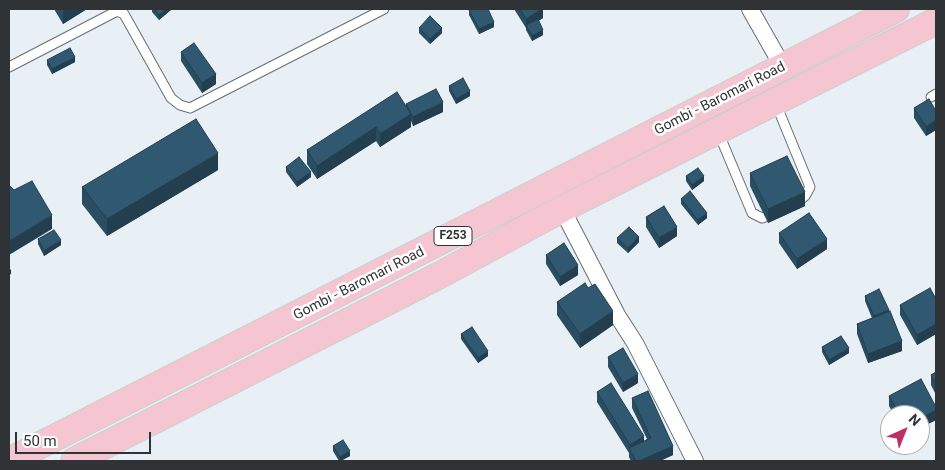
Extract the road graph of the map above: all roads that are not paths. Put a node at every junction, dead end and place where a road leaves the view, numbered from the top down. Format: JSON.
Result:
{"nodes":[{"id":1,"x":384,"y":9,"type":"edge"},
{"id":2,"x":750,"y":9,"type":"edge"},
{"id":3,"x":896,"y":9,"type":"edge"},
{"id":4,"x":936,"y":21,"type":"edge"},
{"id":5,"x":9,"y":67,"type":"edge"},
{"id":6,"x":783,"y":67,"type":"junction"},
{"id":7,"x":776,"y":104,"type":"junction"},
{"id":8,"x":718,"y":133,"type":"junction"},
{"id":9,"x":562,"y":209,"type":"junction"},
{"id":10,"x":9,"y":461,"type":"edge"},
{"id":11,"x":74,"y":461,"type":"edge"},
{"id":12,"x":696,"y":461,"type":"edge"}],
"edges":[{"from":1,"to":5,"type":"lane"},
{"from":2,"to":6,"type":"street"},
{"from":3,"to":6,"type":"main road","name":"Gombi - Baromari Road","number":"F253"},
{"from":4,"to":7,"type":"main road","name":"Gombi - Baromari Road","number":"F253"},
{"from":6,"to":10,"type":"main road","name":"Gombi - Baromari Road","number":"F253"},
{"from":7,"to":8,"type":"main road","name":"Gombi - Baromari Road","number":"F253"},
{"from":7,"to":8,"type":"lane"},
{"from":8,"to":9,"type":"main road","name":"Gombi - Baromari Road","number":"F253"},
{"from":9,"to":11,"type":"main road","name":"Gombi - Baromari Road","number":"F253"},
{"from":9,"to":12,"type":"street"}]}
